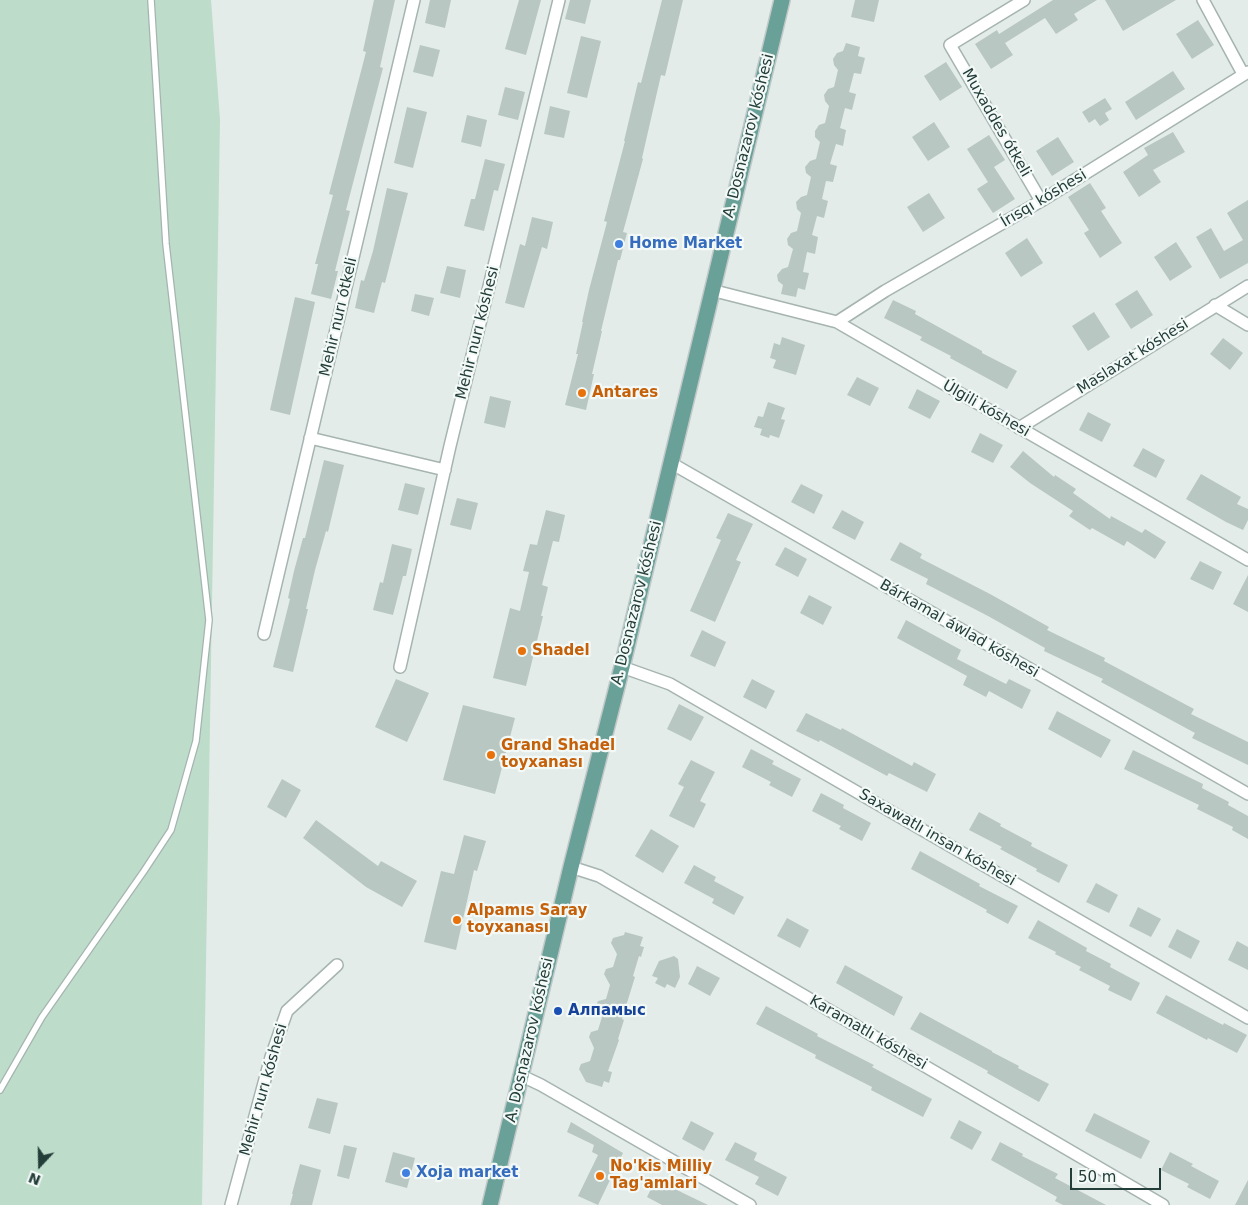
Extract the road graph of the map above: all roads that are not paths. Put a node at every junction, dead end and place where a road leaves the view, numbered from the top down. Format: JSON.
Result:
{"nodes":[{"id":1,"x":150,"y":0,"type":"edge"},
{"id":2,"x":414,"y":0,"type":"edge"},
{"id":3,"x":559,"y":0,"type":"edge"},
{"id":4,"x":782,"y":0,"type":"edge"},
{"id":5,"x":1024,"y":0,"type":"edge"},
{"id":6,"x":1203,"y":0,"type":"edge"},
{"id":7,"x":1245,"y":73,"type":"edge"},
{"id":8,"x":1041,"y":201,"type":"junction"},
{"id":9,"x":1248,"y":286,"type":"edge"},
{"id":10,"x":711,"y":290,"type":"junction"},
{"id":11,"x":1215,"y":305,"type":"junction"},
{"id":12,"x":837,"y":322,"type":"junction"},
{"id":13,"x":1248,"y":325,"type":"edge"},
{"id":14,"x":1019,"y":428,"type":"junction"},
{"id":15,"x":310,"y":438,"type":"junction"},
{"id":16,"x":671,"y":463,"type":"junction"},
{"id":17,"x":445,"y":470,"type":"junction"},
{"id":18,"x":1248,"y":560,"type":"edge"},
{"id":19,"x":264,"y":634,"type":"dead end"},
{"id":20,"x":400,"y":667,"type":"dead end"},
{"id":21,"x":622,"y":667,"type":"junction"},
{"id":22,"x":1248,"y":794,"type":"edge"},
{"id":23,"x":571,"y":867,"type":"junction"},
{"id":24,"x":337,"y":965,"type":"dead end"},
{"id":25,"x":1248,"y":1018,"type":"edge"},
{"id":26,"x":522,"y":1076,"type":"junction"},
{"id":27,"x":0,"y":1090,"type":"edge"},
{"id":28,"x":231,"y":1205,"type":"edge"},
{"id":29,"x":490,"y":1205,"type":"edge"},
{"id":30,"x":750,"y":1205,"type":"edge"},
{"id":31,"x":1163,"y":1205,"type":"edge"}],
"edges":[{"from":1,"to":27,"type":"lane"},
{"from":2,"to":15,"type":"street","name":"Mehir nurı ótkeli"},
{"from":3,"to":17,"type":"street","name":"Mehir nurı kóshesi"},
{"from":4,"to":10,"type":"main road","name":"A. Dosnazarov kóshesi"},
{"from":5,"to":8,"type":"street","name":"Muxaddes ótkeli"},
{"from":6,"to":7,"type":"street"},
{"from":7,"to":8,"type":"street","name":"Írısqı kóshesi"},
{"from":8,"to":12,"type":"street","name":"Írısqı kóshesi"},
{"from":9,"to":11,"type":"street","name":"Maslaxat kóshesi"},
{"from":10,"to":12,"type":"street","name":"Úlgili kóshesi"},
{"from":10,"to":16,"type":"main road","name":"A. Dosnazarov kóshesi"},
{"from":11,"to":13,"type":"street"},
{"from":11,"to":14,"type":"street","name":"Maslaxat kóshesi"},
{"from":12,"to":14,"type":"street","name":"Úlgili kóshesi"},
{"from":14,"to":18,"type":"street","name":"Úlgili kóshesi"},
{"from":15,"to":17,"type":"street"},
{"from":15,"to":19,"type":"street","name":"Mehir nurı ótkeli"},
{"from":16,"to":21,"type":"main road","name":"A. Dosnazarov kóshesi"},
{"from":16,"to":22,"type":"street","name":"Bárkamal áwlad kóshesi"},
{"from":17,"to":20,"type":"street","name":"Mehir nurı kóshesi"},
{"from":21,"to":23,"type":"main road","name":"A. Dosnazarov kóshesi"},
{"from":21,"to":25,"type":"street","name":"Saxawatlı insan kóshesi"},
{"from":23,"to":26,"type":"main road","name":"A. Dosnazarov kóshesi"},
{"from":23,"to":31,"type":"street","name":"Karamatlı kóshesi"},
{"from":24,"to":28,"type":"street","name":"Mehir nurı kóshesi"},
{"from":26,"to":29,"type":"main road","name":"A. Dosnazarov kóshesi"},
{"from":26,"to":30,"type":"street"}]}
